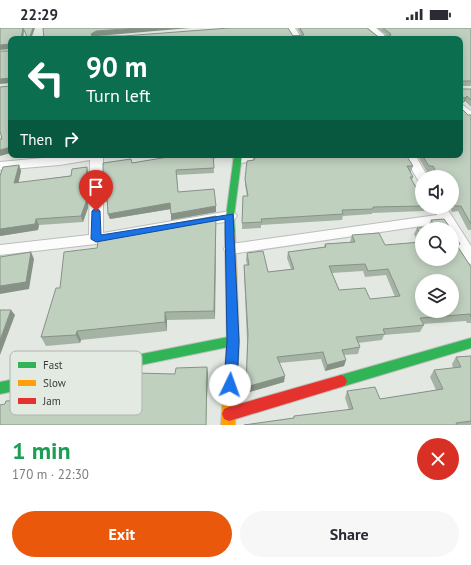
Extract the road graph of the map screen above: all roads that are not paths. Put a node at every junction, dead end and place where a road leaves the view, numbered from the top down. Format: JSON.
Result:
{"nodes":[{"id":1,"x":372,"y":28,"type":"edge"},
{"id":2,"x":381,"y":36,"type":"edge"},
{"id":3,"x":463,"y":109,"type":"edge"},
{"id":4,"x":471,"y":117,"type":"edge"},
{"id":5,"x":78,"y":158,"type":"edge"},
{"id":6,"x":97,"y":158,"type":"edge"},
{"id":7,"x":239,"y":158,"type":"edge"},
{"id":8,"x":411,"y":158,"type":"edge"},
{"id":9,"x":0,"y":166,"type":"edge"},
{"id":10,"x":418,"y":170,"type":"edge"},
{"id":11,"x":436,"y":214,"type":"edge"},
{"id":12,"x":443,"y":214,"type":"edge"},
{"id":13,"x":230,"y":216,"type":"junction"},
{"id":14,"x":96,"y":239,"type":"junction"},
{"id":15,"x":231,"y":249,"type":"junction"},
{"id":16,"x":0,"y":250,"type":"edge"},
{"id":17,"x":471,"y":258,"type":"edge"},
{"id":18,"x":233,"y":341,"type":"junction"},
{"id":19,"x":471,"y":343,"type":"edge"},
{"id":20,"x":142,"y":359,"type":"edge"},
{"id":21,"x":10,"y":386,"type":"edge"},
{"id":22,"x":0,"y":388,"type":"edge"},
{"id":23,"x":229,"y":414,"type":"junction"},
{"id":24,"x":228,"y":425,"type":"edge"}],
"edges":[{"from":1,"to":2,"type":"street"},
{"from":3,"to":4,"type":"street"},
{"from":5,"to":9,"type":"street"},
{"from":6,"to":14,"type":"street"},
{"from":7,"to":13,"type":"street"},
{"from":8,"to":10,"type":"street"},
{"from":11,"to":15,"type":"street"},
{"from":12,"to":17,"type":"street"},
{"from":13,"to":14,"type":"street"},
{"from":13,"to":15,"type":"street"},
{"from":14,"to":16,"type":"street"},
{"from":15,"to":18,"type":"street"},
{"from":18,"to":20,"type":"street"},
{"from":18,"to":23,"type":"street"},
{"from":19,"to":23,"type":"street"},
{"from":21,"to":22,"type":"street"},
{"from":23,"to":24,"type":"street"}]}
